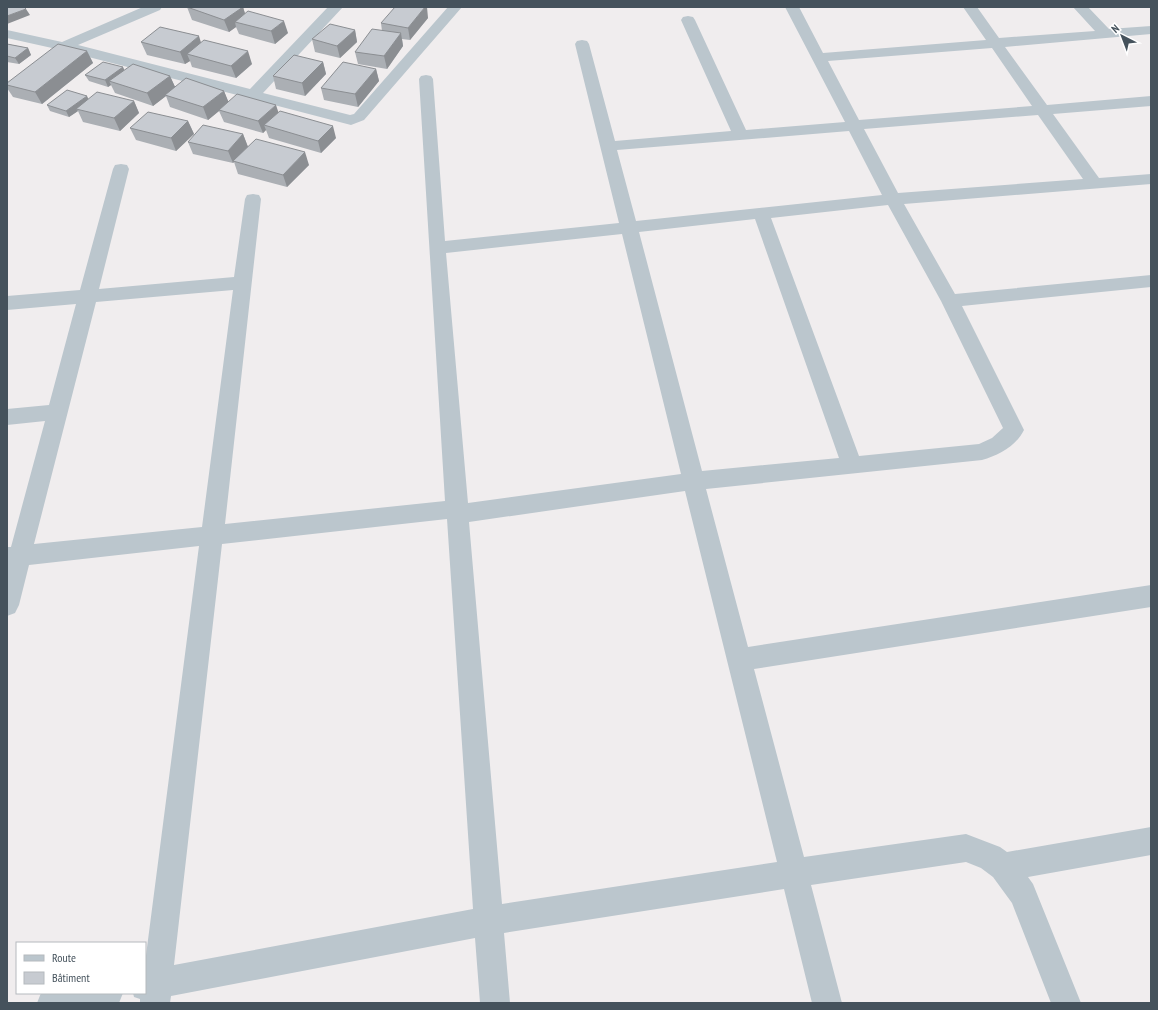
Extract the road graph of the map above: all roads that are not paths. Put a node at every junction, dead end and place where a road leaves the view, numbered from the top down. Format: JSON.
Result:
{"nodes":[{"id":1,"x":155,"y":7,"type":"edge"},
{"id":2,"x":336,"y":7,"type":"edge"},
{"id":3,"x":455,"y":7,"type":"edge"},
{"id":4,"x":792,"y":7,"type":"edge"},
{"id":5,"x":970,"y":7,"type":"edge"},
{"id":6,"x":1080,"y":7,"type":"edge"},
{"id":7,"x":688,"y":20,"type":"dead end"},
{"id":8,"x":1151,"y":30,"type":"edge"},
{"id":9,"x":7,"y":34,"type":"edge"},
{"id":10,"x":1106,"y":34,"type":"junction"},
{"id":11,"x":582,"y":44,"type":"dead end"},
{"id":12,"x":996,"y":44,"type":"junction"},
{"id":13,"x":62,"y":45,"type":"junction"},
{"id":14,"x":50,"y":55,"type":"edge"},
{"id":15,"x":818,"y":58,"type":"junction"},
{"id":16,"x":426,"y":79,"type":"dead end"},
{"id":17,"x":252,"y":96,"type":"junction"},
{"id":18,"x":1151,"y":101,"type":"edge"},
{"id":19,"x":1044,"y":110,"type":"junction"},
{"id":20,"x":855,"y":127,"type":"junction"},
{"id":21,"x":741,"y":136,"type":"junction"},
{"id":22,"x":608,"y":146,"type":"junction"},
{"id":23,"x":121,"y":169,"type":"dead end"},
{"id":24,"x":1151,"y":179,"type":"edge"},
{"id":25,"x":1095,"y":184,"type":"junction"},
{"id":26,"x":253,"y":199,"type":"dead end"},
{"id":27,"x":893,"y":199,"type":"junction"},
{"id":28,"x":761,"y":213,"type":"junction"},
{"id":29,"x":629,"y":227,"type":"junction"},
{"id":30,"x":437,"y":248,"type":"junction"},
{"id":31,"x":1151,"y":281,"type":"edge"},
{"id":32,"x":243,"y":283,"type":"junction"},
{"id":33,"x":88,"y":297,"type":"junction"},
{"id":34,"x":950,"y":301,"type":"junction"},
{"id":35,"x":7,"y":303,"type":"edge"},
{"id":36,"x":57,"y":412,"type":"junction"},
{"id":37,"x":7,"y":417,"type":"edge"},
{"id":38,"x":852,"y":465,"type":"junction"},
{"id":39,"x":694,"y":481,"type":"junction"},
{"id":40,"x":458,"y":511,"type":"junction"},
{"id":41,"x":212,"y":534,"type":"junction"},
{"id":42,"x":13,"y":556,"type":"edge"},
{"id":43,"x":1151,"y":596,"type":"edge"},
{"id":44,"x":7,"y":605,"type":"edge"},
{"id":45,"x":740,"y":660,"type":"junction"},
{"id":46,"x":1151,"y":841,"type":"edge"},
{"id":47,"x":1003,"y":867,"type":"junction"},
{"id":48,"x":794,"y":873,"type":"junction"},
{"id":49,"x":489,"y":921,"type":"junction"},
{"id":50,"x":152,"y":991,"type":"edge"},
{"id":51,"x":102,"y":994,"type":"edge"},
{"id":52,"x":52,"y":1003,"type":"edge"},
{"id":53,"x":495,"y":1003,"type":"edge"},
{"id":54,"x":827,"y":1003,"type":"edge"},
{"id":55,"x":1066,"y":1003,"type":"edge"}],
"edges":[{"from":1,"to":13,"type":"street"},
{"from":2,"to":17,"type":"street"},
{"from":3,"to":17,"type":"street"},
{"from":4,"to":15,"type":"street"},
{"from":5,"to":12,"type":"street"},
{"from":6,"to":10,"type":"street"},
{"from":7,"to":21,"type":"street"},
{"from":8,"to":10,"type":"street"},
{"from":9,"to":13,"type":"street"},
{"from":10,"to":12,"type":"street"},
{"from":11,"to":22,"type":"street"},
{"from":12,"to":15,"type":"street"},
{"from":12,"to":19,"type":"street"},
{"from":13,"to":14,"type":"street"},
{"from":13,"to":17,"type":"street"},
{"from":15,"to":20,"type":"street"},
{"from":16,"to":30,"type":"street"},
{"from":18,"to":19,"type":"street"},
{"from":19,"to":20,"type":"street"},
{"from":19,"to":25,"type":"street"},
{"from":20,"to":21,"type":"street"},
{"from":20,"to":27,"type":"street"},
{"from":21,"to":22,"type":"street"},
{"from":22,"to":29,"type":"street"},
{"from":23,"to":33,"type":"street"},
{"from":24,"to":25,"type":"street"},
{"from":25,"to":27,"type":"street"},
{"from":26,"to":32,"type":"street"},
{"from":27,"to":28,"type":"street"},
{"from":27,"to":34,"type":"street"},
{"from":28,"to":29,"type":"street"},
{"from":28,"to":38,"type":"street"},
{"from":29,"to":30,"type":"street"},
{"from":29,"to":39,"type":"street"},
{"from":30,"to":40,"type":"street"},
{"from":31,"to":34,"type":"street"},
{"from":32,"to":33,"type":"street"},
{"from":32,"to":41,"type":"street"},
{"from":33,"to":35,"type":"street"},
{"from":33,"to":36,"type":"street"},
{"from":34,"to":38,"type":"street"},
{"from":36,"to":37,"type":"street"},
{"from":36,"to":42,"type":"street"},
{"from":38,"to":39,"type":"street"},
{"from":39,"to":40,"type":"street"},
{"from":39,"to":45,"type":"street"},
{"from":40,"to":41,"type":"street"},
{"from":40,"to":49,"type":"street"},
{"from":41,"to":42,"type":"street"},
{"from":41,"to":50,"type":"street"},
{"from":42,"to":44,"type":"street"},
{"from":43,"to":45,"type":"street"},
{"from":45,"to":48,"type":"street"},
{"from":46,"to":47,"type":"street"},
{"from":47,"to":48,"type":"street"},
{"from":47,"to":55,"type":"street"},
{"from":48,"to":49,"type":"street"},
{"from":48,"to":54,"type":"street"},
{"from":49,"to":50,"type":"street"},
{"from":49,"to":53,"type":"street"},
{"from":51,"to":52,"type":"street"}]}
